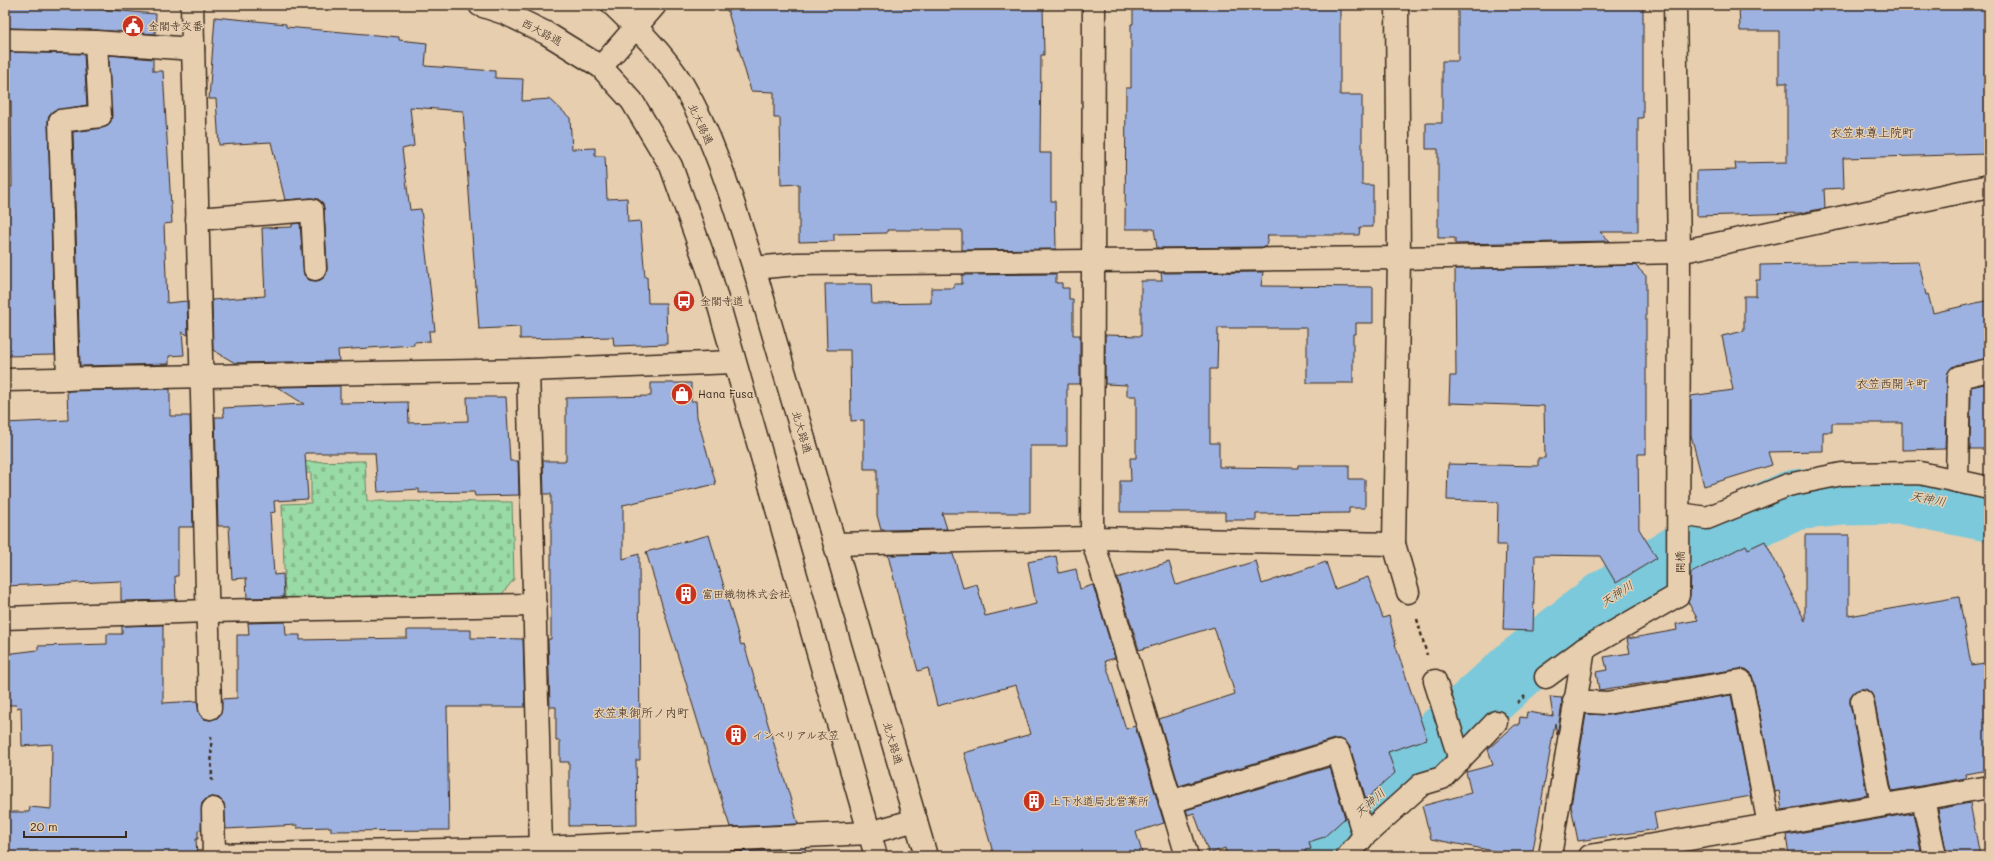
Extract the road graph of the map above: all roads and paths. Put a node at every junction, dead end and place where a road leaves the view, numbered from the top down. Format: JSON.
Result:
{"nodes":[{"id":1,"x":192,"y":5,"type":"edge"},
{"id":2,"x":480,"y":5,"type":"edge"},
{"id":3,"x":613,"y":5,"type":"edge"},
{"id":4,"x":655,"y":5,"type":"edge"},
{"id":5,"x":1094,"y":5,"type":"edge"},
{"id":6,"x":1397,"y":5,"type":"edge"},
{"id":7,"x":1676,"y":5,"type":"edge"},
{"id":8,"x":636,"y":27,"type":"junction"},
{"id":9,"x":5,"y":40,"type":"edge"},
{"id":10,"x":96,"y":42,"type":"junction"},
{"id":11,"x":193,"y":49,"type":"junction"},
{"id":12,"x":601,"y":67,"type":"junction"},
{"id":13,"x":1989,"y":186,"type":"edge"},
{"id":14,"x":197,"y":219,"type":"junction"},
{"id":15,"x":1680,"y":252,"type":"junction"},
{"id":16,"x":1399,"y":258,"type":"junction"},
{"id":17,"x":1092,"y":261,"type":"junction"},
{"id":18,"x":754,"y":268,"type":"junction"},
{"id":19,"x":315,"y":269,"type":"dead end"},
{"id":20,"x":734,"y":362,"type":"junction"},
{"id":21,"x":528,"y":370,"type":"junction"},
{"id":22,"x":1989,"y":370,"type":"edge"},
{"id":23,"x":201,"y":377,"type":"junction"},
{"id":24,"x":68,"y":379,"type":"junction"},
{"id":25,"x":5,"y":380,"type":"edge"},
{"id":26,"x":1957,"y":481,"type":"junction"},
{"id":27,"x":1989,"y":488,"type":"edge"},
{"id":28,"x":1680,"y":514,"type":"junction"},
{"id":29,"x":1092,"y":538,"type":"junction"},
{"id":30,"x":835,"y":544,"type":"junction"},
{"id":31,"x":1394,"y":544,"type":"junction"},
{"id":32,"x":1408,"y":592,"type":"joint"},
{"id":33,"x":535,"y":605,"type":"junction"},
{"id":34,"x":208,"y":611,"type":"junction"},
{"id":35,"x":5,"y":618,"type":"edge"},
{"id":36,"x":1584,"y":649,"type":"junction"},
{"id":37,"x":1546,"y":677,"type":"joint"},
{"id":38,"x":1435,"y":681,"type":"joint"},
{"id":39,"x":1574,"y":701,"type":"junction"},
{"id":40,"x":1862,"y":701,"type":"dead end"},
{"id":41,"x":210,"y":708,"type":"joint"},
{"id":42,"x":1496,"y":722,"type":"joint"},
{"id":43,"x":1458,"y":755,"type":"junction"},
{"id":44,"x":1989,"y":787,"type":"edge"},
{"id":45,"x":1923,"y":798,"type":"junction"},
{"id":46,"x":1170,"y":802,"type":"junction"},
{"id":47,"x":1882,"y":806,"type":"junction"},
{"id":48,"x":213,"y":809,"type":"joint"},
{"id":49,"x":916,"y":820,"type":"junction"},
{"id":50,"x":1769,"y":825,"type":"junction"},
{"id":51,"x":1362,"y":830,"type":"junction"},
{"id":52,"x":869,"y":833,"type":"junction"},
{"id":53,"x":541,"y":848,"type":"junction"},
{"id":54,"x":1664,"y":850,"type":"edge"},
{"id":55,"x":297,"y":854,"type":"edge"},
{"id":56,"x":214,"y":856,"type":"edge"},
{"id":57,"x":876,"y":856,"type":"edge"},
{"id":58,"x":926,"y":856,"type":"edge"},
{"id":59,"x":1187,"y":856,"type":"edge"},
{"id":60,"x":1348,"y":856,"type":"edge"},
{"id":61,"x":1550,"y":856,"type":"edge"},
{"id":62,"x":1590,"y":856,"type":"edge"},
{"id":63,"x":1935,"y":856,"type":"edge"}],
"edges":[{"from":1,"to":11,"type":"street"},
{"from":2,"to":12,"type":"street","name":"西大路通"},
{"from":3,"to":8,"type":"street"},
{"from":4,"to":8,"type":"street"},
{"from":5,"to":17,"type":"street"},
{"from":6,"to":16,"type":"street"},
{"from":7,"to":15,"type":"street","name":"開橋"},
{"from":8,"to":12,"type":"street"},
{"from":8,"to":18,"type":"street","name":"北大路通"},
{"from":9,"to":10,"type":"street"},
{"from":10,"to":11,"type":"street"},
{"from":10,"to":24,"type":"street"},
{"from":11,"to":14,"type":"street"},
{"from":12,"to":20,"type":"street"},
{"from":13,"to":15,"type":"street"},
{"from":14,"to":19,"type":"street"},
{"from":14,"to":23,"type":"street"},
{"from":15,"to":16,"type":"street"},
{"from":15,"to":28,"type":"street","name":"開橋"},
{"from":16,"to":17,"type":"street"},
{"from":16,"to":31,"type":"street"},
{"from":17,"to":18,"type":"street"},
{"from":17,"to":29,"type":"street"},
{"from":18,"to":30,"type":"street","name":"北大路通"},
{"from":20,"to":21,"type":"street"},
{"from":20,"to":52,"type":"street"},
{"from":21,"to":23,"type":"street"},
{"from":21,"to":33,"type":"street"},
{"from":22,"to":26,"type":"street"},
{"from":23,"to":24,"type":"street"},
{"from":23,"to":34,"type":"street"},
{"from":24,"to":25,"type":"street"},
{"from":26,"to":27,"type":"street"},
{"from":26,"to":28,"type":"street"},
{"from":28,"to":36,"type":"street","name":"開橋"},
{"from":29,"to":30,"type":"street"},
{"from":29,"to":31,"type":"street"},
{"from":29,"to":46,"type":"street"},
{"from":30,"to":49,"type":"street","name":"北大路通"},
{"from":31,"to":32,"type":"street"},
{"from":32,"to":38,"type":"path"},
{"from":33,"to":34,"type":"street"},
{"from":33,"to":53,"type":"street"},
{"from":34,"to":35,"type":"street"},
{"from":34,"to":41,"type":"street"},
{"from":36,"to":37,"type":"street"},
{"from":36,"to":39,"type":"street"},
{"from":37,"to":42,"type":"path"},
{"from":38,"to":43,"type":"street"},
{"from":39,"to":50,"type":"street"},
{"from":39,"to":61,"type":"street"},
{"from":40,"to":47,"type":"street"},
{"from":41,"to":48,"type":"path"},
{"from":42,"to":43,"type":"street"},
{"from":43,"to":51,"type":"street"},
{"from":44,"to":45,"type":"street"},
{"from":45,"to":47,"type":"street"},
{"from":45,"to":63,"type":"street"},
{"from":46,"to":51,"type":"street"},
{"from":46,"to":59,"type":"street"},
{"from":47,"to":50,"type":"street"},
{"from":48,"to":56,"type":"street"},
{"from":49,"to":52,"type":"street"},
{"from":49,"to":58,"type":"street","name":"北大路通"},
{"from":50,"to":54,"type":"street"},
{"from":51,"to":60,"type":"street"},
{"from":52,"to":53,"type":"street"},
{"from":52,"to":57,"type":"street"},
{"from":53,"to":55,"type":"street"},
{"from":54,"to":62,"type":"street"},
{"from":55,"to":56,"type":"street"}]}
